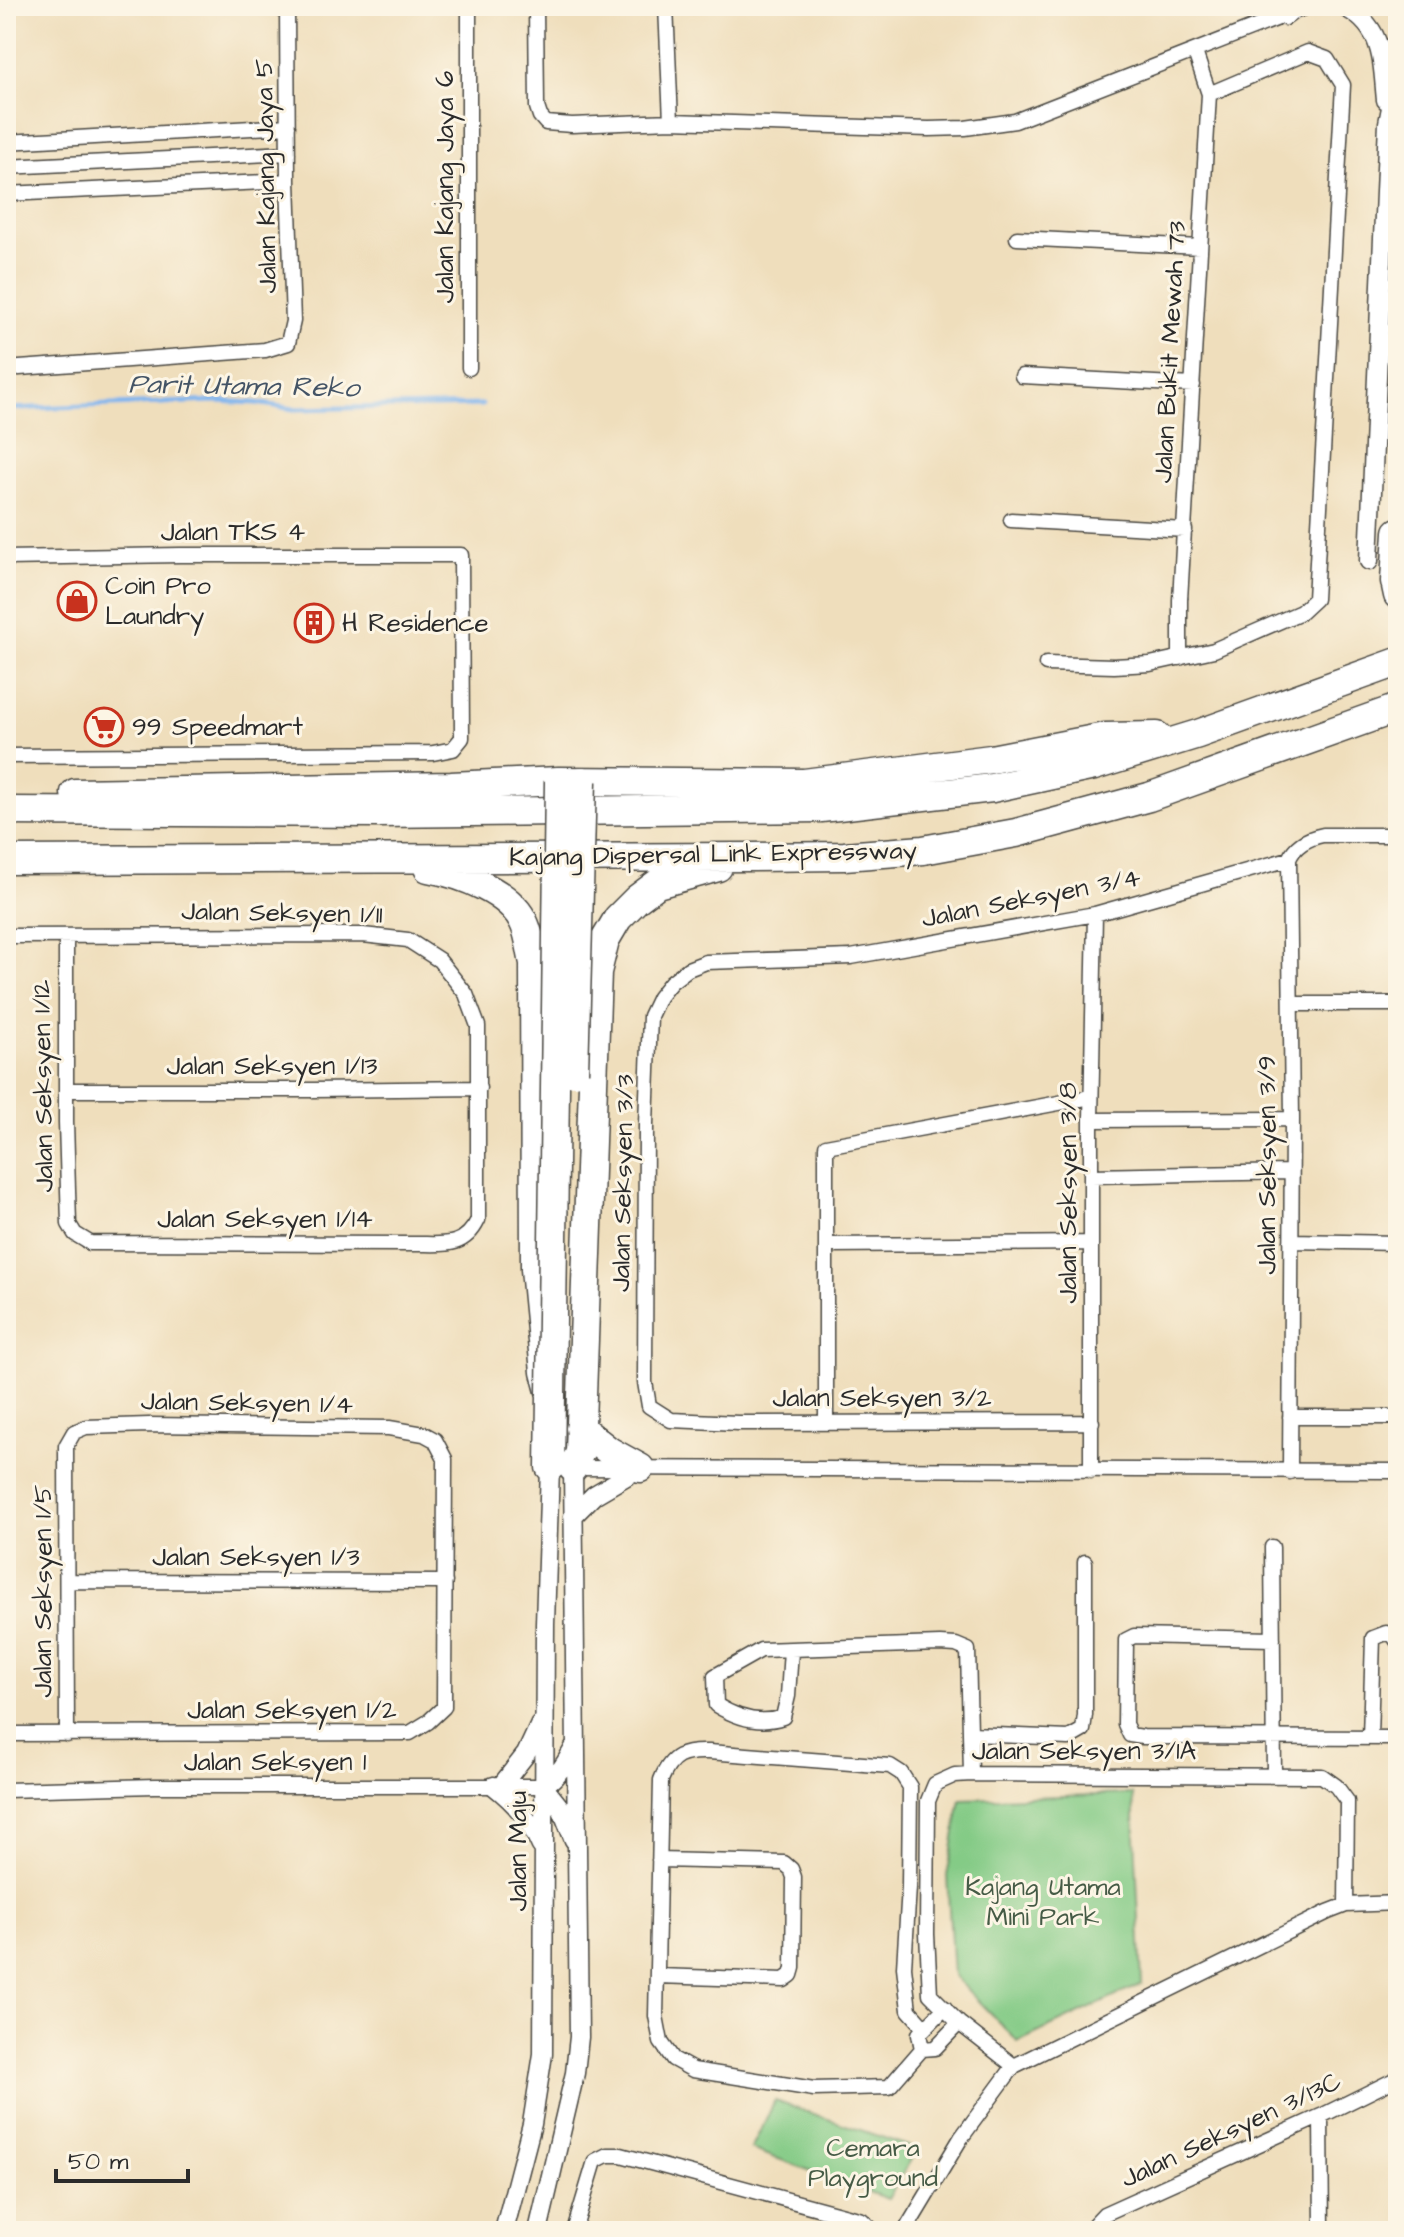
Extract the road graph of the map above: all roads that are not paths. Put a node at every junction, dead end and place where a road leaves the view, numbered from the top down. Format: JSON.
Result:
{"nodes":[{"id":1,"x":287,"y":6,"type":"edge"},
{"id":2,"x":469,"y":6,"type":"edge"},
{"id":3,"x":536,"y":6,"type":"edge"},
{"id":4,"x":666,"y":6,"type":"edge"},
{"id":5,"x":1309,"y":6,"type":"edge"},
{"id":6,"x":1342,"y":6,"type":"edge"},
{"id":7,"x":1292,"y":11,"type":"edge"},
{"id":8,"x":1195,"y":52,"type":"junction"},
{"id":9,"x":1398,"y":72,"type":"edge"},
{"id":10,"x":1209,"y":94,"type":"junction"},
{"id":11,"x":671,"y":121,"type":"junction"},
{"id":12,"x":1388,"y":123,"type":"junction"},
{"id":13,"x":288,"y":126,"type":"junction"},
{"id":14,"x":6,"y":142,"type":"edge"},
{"id":15,"x":288,"y":153,"type":"junction"},
{"id":16,"x":6,"y":167,"type":"edge"},
{"id":17,"x":288,"y":181,"type":"junction"},
{"id":18,"x":6,"y":194,"type":"edge"},
{"id":19,"x":1017,"y":238,"type":"dead end"},
{"id":20,"x":1200,"y":247,"type":"junction"},
{"id":21,"x":1378,"y":340,"type":"junction"},
{"id":22,"x":1398,"y":341,"type":"edge"},
{"id":23,"x":469,"y":368,"type":"dead end"},
{"id":24,"x":6,"y":369,"type":"edge"},
{"id":25,"x":1022,"y":376,"type":"dead end"},
{"id":26,"x":1193,"y":385,"type":"junction"},
{"id":27,"x":1011,"y":520,"type":"dead end"},
{"id":28,"x":1185,"y":530,"type":"junction"},
{"id":29,"x":1398,"y":532,"type":"edge"},
{"id":30,"x":6,"y":558,"type":"edge"},
{"id":31,"x":1369,"y":561,"type":"dead end"},
{"id":32,"x":1398,"y":595,"type":"edge"},
{"id":33,"x":1180,"y":658,"type":"junction"},
{"id":34,"x":1398,"y":662,"type":"edge"},
{"id":35,"x":1046,"y":664,"type":"dead end"},
{"id":36,"x":1398,"y":708,"type":"edge"},
{"id":37,"x":1198,"y":734,"type":"junction"},
{"id":38,"x":6,"y":756,"type":"edge"},
{"id":39,"x":570,"y":781,"type":"junction"},
{"id":40,"x":6,"y":795,"type":"edge"},
{"id":41,"x":6,"y":811,"type":"edge"},
{"id":42,"x":1398,"y":835,"type":"edge"},
{"id":43,"x":753,"y":857,"type":"junction"},
{"id":44,"x":1289,"y":859,"type":"junction"},
{"id":45,"x":6,"y":860,"type":"edge"},
{"id":46,"x":380,"y":860,"type":"junction"},
{"id":47,"x":1095,"y":914,"type":"junction"},
{"id":48,"x":6,"y":936,"type":"edge"},
{"id":49,"x":66,"y":936,"type":"junction"},
{"id":50,"x":706,"y":962,"type":"joint"},
{"id":51,"x":1291,"y":1004,"type":"junction"},
{"id":52,"x":1398,"y":1004,"type":"edge"},
{"id":53,"x":479,"y":1088,"type":"junction"},
{"id":54,"x":66,"y":1090,"type":"junction"},
{"id":55,"x":1091,"y":1097,"type":"junction"},
{"id":56,"x":1292,"y":1119,"type":"junction"},
{"id":57,"x":1091,"y":1120,"type":"junction"},
{"id":58,"x":1291,"y":1172,"type":"junction"},
{"id":59,"x":1091,"y":1176,"type":"junction"},
{"id":60,"x":75,"y":1234,"type":"joint"},
{"id":61,"x":1291,"y":1241,"type":"junction"},
{"id":62,"x":458,"y":1243,"type":"joint"},
{"id":63,"x":1091,"y":1243,"type":"junction"},
{"id":64,"x":1398,"y":1243,"type":"edge"},
{"id":65,"x":828,"y":1245,"type":"junction"},
{"id":66,"x":551,"y":1395,"type":"junction"},
{"id":67,"x":1290,"y":1417,"type":"junction"},
{"id":68,"x":1398,"y":1417,"type":"edge"},
{"id":69,"x":671,"y":1420,"type":"joint"},
{"id":70,"x":826,"y":1422,"type":"junction"},
{"id":71,"x":1092,"y":1422,"type":"junction"},
{"id":72,"x":580,"y":1428,"type":"junction"},
{"id":73,"x":435,"y":1440,"type":"joint"},
{"id":74,"x":66,"y":1446,"type":"joint"},
{"id":75,"x":562,"y":1468,"type":"junction"},
{"id":76,"x":640,"y":1468,"type":"junction"},
{"id":77,"x":1091,"y":1471,"type":"junction"},
{"id":78,"x":1398,"y":1471,"type":"edge"},
{"id":79,"x":1290,"y":1472,"type":"junction"},
{"id":80,"x":573,"y":1516,"type":"junction"},
{"id":81,"x":1272,"y":1547,"type":"dead end"},
{"id":82,"x":1085,"y":1562,"type":"dead end"},
{"id":83,"x":67,"y":1581,"type":"junction"},
{"id":84,"x":445,"y":1582,"type":"junction"},
{"id":85,"x":1273,"y":1639,"type":"junction"},
{"id":86,"x":1398,"y":1642,"type":"edge"},
{"id":87,"x":791,"y":1650,"type":"junction"},
{"id":88,"x":544,"y":1716,"type":"junction"},
{"id":89,"x":6,"y":1734,"type":"edge"},
{"id":90,"x":971,"y":1734,"type":"junction"},
{"id":91,"x":67,"y":1735,"type":"junction"},
{"id":92,"x":1370,"y":1737,"type":"junction"},
{"id":93,"x":1273,"y":1738,"type":"junction"},
{"id":94,"x":1398,"y":1738,"type":"edge"},
{"id":95,"x":576,"y":1743,"type":"junction"},
{"id":96,"x":971,"y":1774,"type":"junction"},
{"id":97,"x":1274,"y":1776,"type":"junction"},
{"id":98,"x":498,"y":1786,"type":"junction"},
{"id":99,"x":543,"y":1786,"type":"junction"},
{"id":100,"x":6,"y":1790,"type":"edge"},
{"id":101,"x":578,"y":1850,"type":"junction"},
{"id":102,"x":543,"y":1852,"type":"junction"},
{"id":103,"x":659,"y":1860,"type":"junction"},
{"id":104,"x":1398,"y":1903,"type":"edge"},
{"id":105,"x":1346,"y":1905,"type":"junction"},
{"id":106,"x":657,"y":1976,"type":"junction"},
{"id":107,"x":945,"y":2008,"type":"junction"},
{"id":108,"x":959,"y":2023,"type":"junction"},
{"id":109,"x":925,"y":2028,"type":"junction"},
{"id":110,"x":922,"y":2049,"type":"junction"},
{"id":111,"x":1014,"y":2066,"type":"junction"},
{"id":112,"x":1398,"y":2078,"type":"edge"},
{"id":113,"x":1321,"y":2116,"type":"junction"},
{"id":114,"x":504,"y":2231,"type":"edge"},
{"id":115,"x":538,"y":2231,"type":"edge"},
{"id":116,"x":574,"y":2231,"type":"edge"},
{"id":117,"x":873,"y":2231,"type":"edge"},
{"id":118,"x":907,"y":2231,"type":"edge"},
{"id":119,"x":1088,"y":2231,"type":"edge"},
{"id":120,"x":1322,"y":2231,"type":"edge"}],
"edges":[{"from":1,"to":13,"type":"street","name":"Jalan Kajang Jaya 5"},
{"from":2,"to":23,"type":"street","name":"Jalan Kajang Jaya 6"},
{"from":3,"to":11,"type":"street"},
{"from":4,"to":11,"type":"street"},
{"from":5,"to":7,"type":"street"},
{"from":6,"to":12,"type":"street"},
{"from":7,"to":8,"type":"street"},
{"from":8,"to":10,"type":"street","name":"Jalan Bukit Mewah 73"},
{"from":8,"to":11,"type":"street"},
{"from":9,"to":12,"type":"street"},
{"from":10,"to":20,"type":"street","name":"Jalan Bukit Mewah 73"},
{"from":10,"to":33,"type":"street"},
{"from":12,"to":21,"type":"street"},
{"from":13,"to":14,"type":"street"},
{"from":13,"to":15,"type":"street","name":"Jalan Kajang Jaya 5"},
{"from":15,"to":16,"type":"street"},
{"from":15,"to":17,"type":"street","name":"Jalan Kajang Jaya 5"},
{"from":17,"to":18,"type":"street"},
{"from":17,"to":24,"type":"street","name":"Jalan Kajang Jaya 5"},
{"from":19,"to":20,"type":"street"},
{"from":20,"to":26,"type":"street","name":"Jalan Bukit Mewah 73"},
{"from":21,"to":22,"type":"street"},
{"from":21,"to":31,"type":"street"},
{"from":25,"to":26,"type":"street"},
{"from":26,"to":28,"type":"street","name":"Jalan Bukit Mewah 73"},
{"from":27,"to":28,"type":"street"},
{"from":28,"to":33,"type":"street","name":"Jalan Bukit Mewah 73"},
{"from":29,"to":32,"type":"highway"},
{"from":30,"to":38,"type":"street","name":"Jalan TKS 4"},
{"from":33,"to":35,"type":"street"},
{"from":34,"to":37,"type":"highway","name":"Kajang Dispersal Link Expressway"},
{"from":36,"to":43,"type":"highway","name":"Kajang Dispersal Link Expressway"},
{"from":37,"to":39,"type":"highway"},
{"from":37,"to":41,"type":"highway","name":"Kajang Dispersal Link Expressway"},
{"from":39,"to":40,"type":"highway"},
{"from":39,"to":66,"type":"highway","bridge":true},
{"from":39,"to":75,"type":"highway","bridge":true},
{"from":42,"to":44,"type":"street","name":"Jalan Seksyen 3/4"},
{"from":43,"to":46,"type":"highway","name":"Kajang Dispersal Link Expressway"},
{"from":43,"to":72,"type":"highway"},
{"from":44,"to":47,"type":"street","name":"Jalan Seksyen 3/4"},
{"from":44,"to":51,"type":"street","name":"Jalan Seksyen 3/9"},
{"from":45,"to":46,"type":"highway","name":"Kajang Dispersal Link Expressway"},
{"from":46,"to":66,"type":"highway"},
{"from":47,"to":50,"type":"street","name":"Jalan Seksyen 3/4"},
{"from":47,"to":55,"type":"street","name":"Jalan Seksyen 3/8"},
{"from":48,"to":49,"type":"street","name":"Jalan Seksyen 1/11"},
{"from":49,"to":53,"type":"street","name":"Jalan Seksyen 1/11"},
{"from":49,"to":54,"type":"street","name":"Jalan Seksyen 1/12"},
{"from":50,"to":69,"type":"street","name":"Jalan Seksyen 3/3"},
{"from":51,"to":52,"type":"street"},
{"from":51,"to":56,"type":"street","name":"Jalan Seksyen 3/9"},
{"from":53,"to":54,"type":"street","name":"Jalan Seksyen 1/13"},
{"from":53,"to":62,"type":"street","name":"Jalan Seksyen 1/11"},
{"from":54,"to":60,"type":"street","name":"Jalan Seksyen 1/12"},
{"from":55,"to":57,"type":"street","name":"Jalan Seksyen 3/8"},
{"from":55,"to":65,"type":"street"},
{"from":56,"to":57,"type":"street"},
{"from":56,"to":58,"type":"street","name":"Jalan Seksyen 3/9"},
{"from":57,"to":59,"type":"street","name":"Jalan Seksyen 3/8"},
{"from":58,"to":59,"type":"street"},
{"from":58,"to":61,"type":"street","name":"Jalan Seksyen 3/9"},
{"from":59,"to":63,"type":"street","name":"Jalan Seksyen 3/8"},
{"from":60,"to":62,"type":"street","name":"Jalan Seksyen 1/14"},
{"from":61,"to":64,"type":"street"},
{"from":61,"to":67,"type":"street","name":"Jalan Seksyen 3/9"},
{"from":63,"to":65,"type":"street"},
{"from":63,"to":71,"type":"street","name":"Jalan Seksyen 3/8"},
{"from":65,"to":70,"type":"street"},
{"from":66,"to":75,"type":"highway"},
{"from":67,"to":68,"type":"street"},
{"from":67,"to":79,"type":"street","name":"Jalan Seksyen 3/9"},
{"from":69,"to":70,"type":"street","name":"Jalan Seksyen 3/2"},
{"from":70,"to":71,"type":"street","name":"Jalan Seksyen 3/2"},
{"from":71,"to":77,"type":"street","name":"Jalan Seksyen 3/8"},
{"from":72,"to":75,"type":"highway"},
{"from":72,"to":76,"type":"highway"},
{"from":73,"to":74,"type":"street","name":"Jalan Seksyen 1/4"},
{"from":73,"to":84,"type":"street","name":"Jalan Seksyen 1/2"},
{"from":74,"to":83,"type":"street","name":"Jalan Seksyen 1/5"},
{"from":75,"to":76,"type":"street"},
{"from":75,"to":80,"type":"street"},
{"from":75,"to":88,"type":"street","name":"Jalan Maju"},
{"from":76,"to":77,"type":"street"},
{"from":76,"to":80,"type":"street"},
{"from":77,"to":79,"type":"street"},
{"from":78,"to":79,"type":"street"},
{"from":80,"to":95,"type":"street"},
{"from":81,"to":85,"type":"street"},
{"from":82,"to":90,"type":"street"},
{"from":83,"to":84,"type":"street","name":"Jalan Seksyen 1/3"},
{"from":83,"to":91,"type":"street","name":"Jalan Seksyen 1/5"},
{"from":84,"to":91,"type":"street","name":"Jalan Seksyen 1/2"},
{"from":85,"to":93,"type":"street"},
{"from":85,"to":93,"type":"street"},
{"from":86,"to":92,"type":"street"},
{"from":87,"to":87,"type":"street"},
{"from":87,"to":90,"type":"street"},
{"from":88,"to":98,"type":"street"},
{"from":88,"to":99,"type":"street","name":"Jalan Maju"},
{"from":89,"to":91,"type":"street","name":"Jalan Seksyen 1/2"},
{"from":90,"to":96,"type":"street"},
{"from":92,"to":93,"type":"street"},
{"from":92,"to":94,"type":"street"},
{"from":93,"to":97,"type":"street"},
{"from":95,"to":99,"type":"street"},
{"from":95,"to":101,"type":"street"},
{"from":96,"to":97,"type":"street","name":"Jalan Seksyen 3/1A"},
{"from":96,"to":107,"type":"street","name":"Jalan Seksyen 3/1A"},
{"from":97,"to":105,"type":"street","name":"Jalan Seksyen 3/1A"},
{"from":98,"to":99,"type":"street","name":"Jalan Seksyen 1"},
{"from":98,"to":100,"type":"street","name":"Jalan Seksyen 1"},
{"from":98,"to":102,"type":"street"},
{"from":99,"to":101,"type":"street"},
{"from":99,"to":102,"type":"street","name":"Jalan Maju"},
{"from":101,"to":115,"type":"street"},
{"from":102,"to":114,"type":"street","name":"Jalan Maju"},
{"from":103,"to":106,"type":"street"},
{"from":103,"to":106,"type":"street"},
{"from":103,"to":109,"type":"street"},
{"from":104,"to":105,"type":"street"},
{"from":105,"to":111,"type":"street"},
{"from":106,"to":110,"type":"street"},
{"from":107,"to":108,"type":"street","name":"Jalan Seksyen 3/1A"},
{"from":107,"to":109,"type":"street"},
{"from":108,"to":110,"type":"street"},
{"from":108,"to":111,"type":"street","name":"Jalan Seksyen 3/1A"},
{"from":109,"to":110,"type":"street"},
{"from":111,"to":118,"type":"street"},
{"from":112,"to":113,"type":"street","name":"Jalan Seksyen 3/13C"},
{"from":113,"to":119,"type":"street","name":"Jalan Seksyen 3/13C"},
{"from":113,"to":120,"type":"street"},
{"from":116,"to":117,"type":"street"}]}
